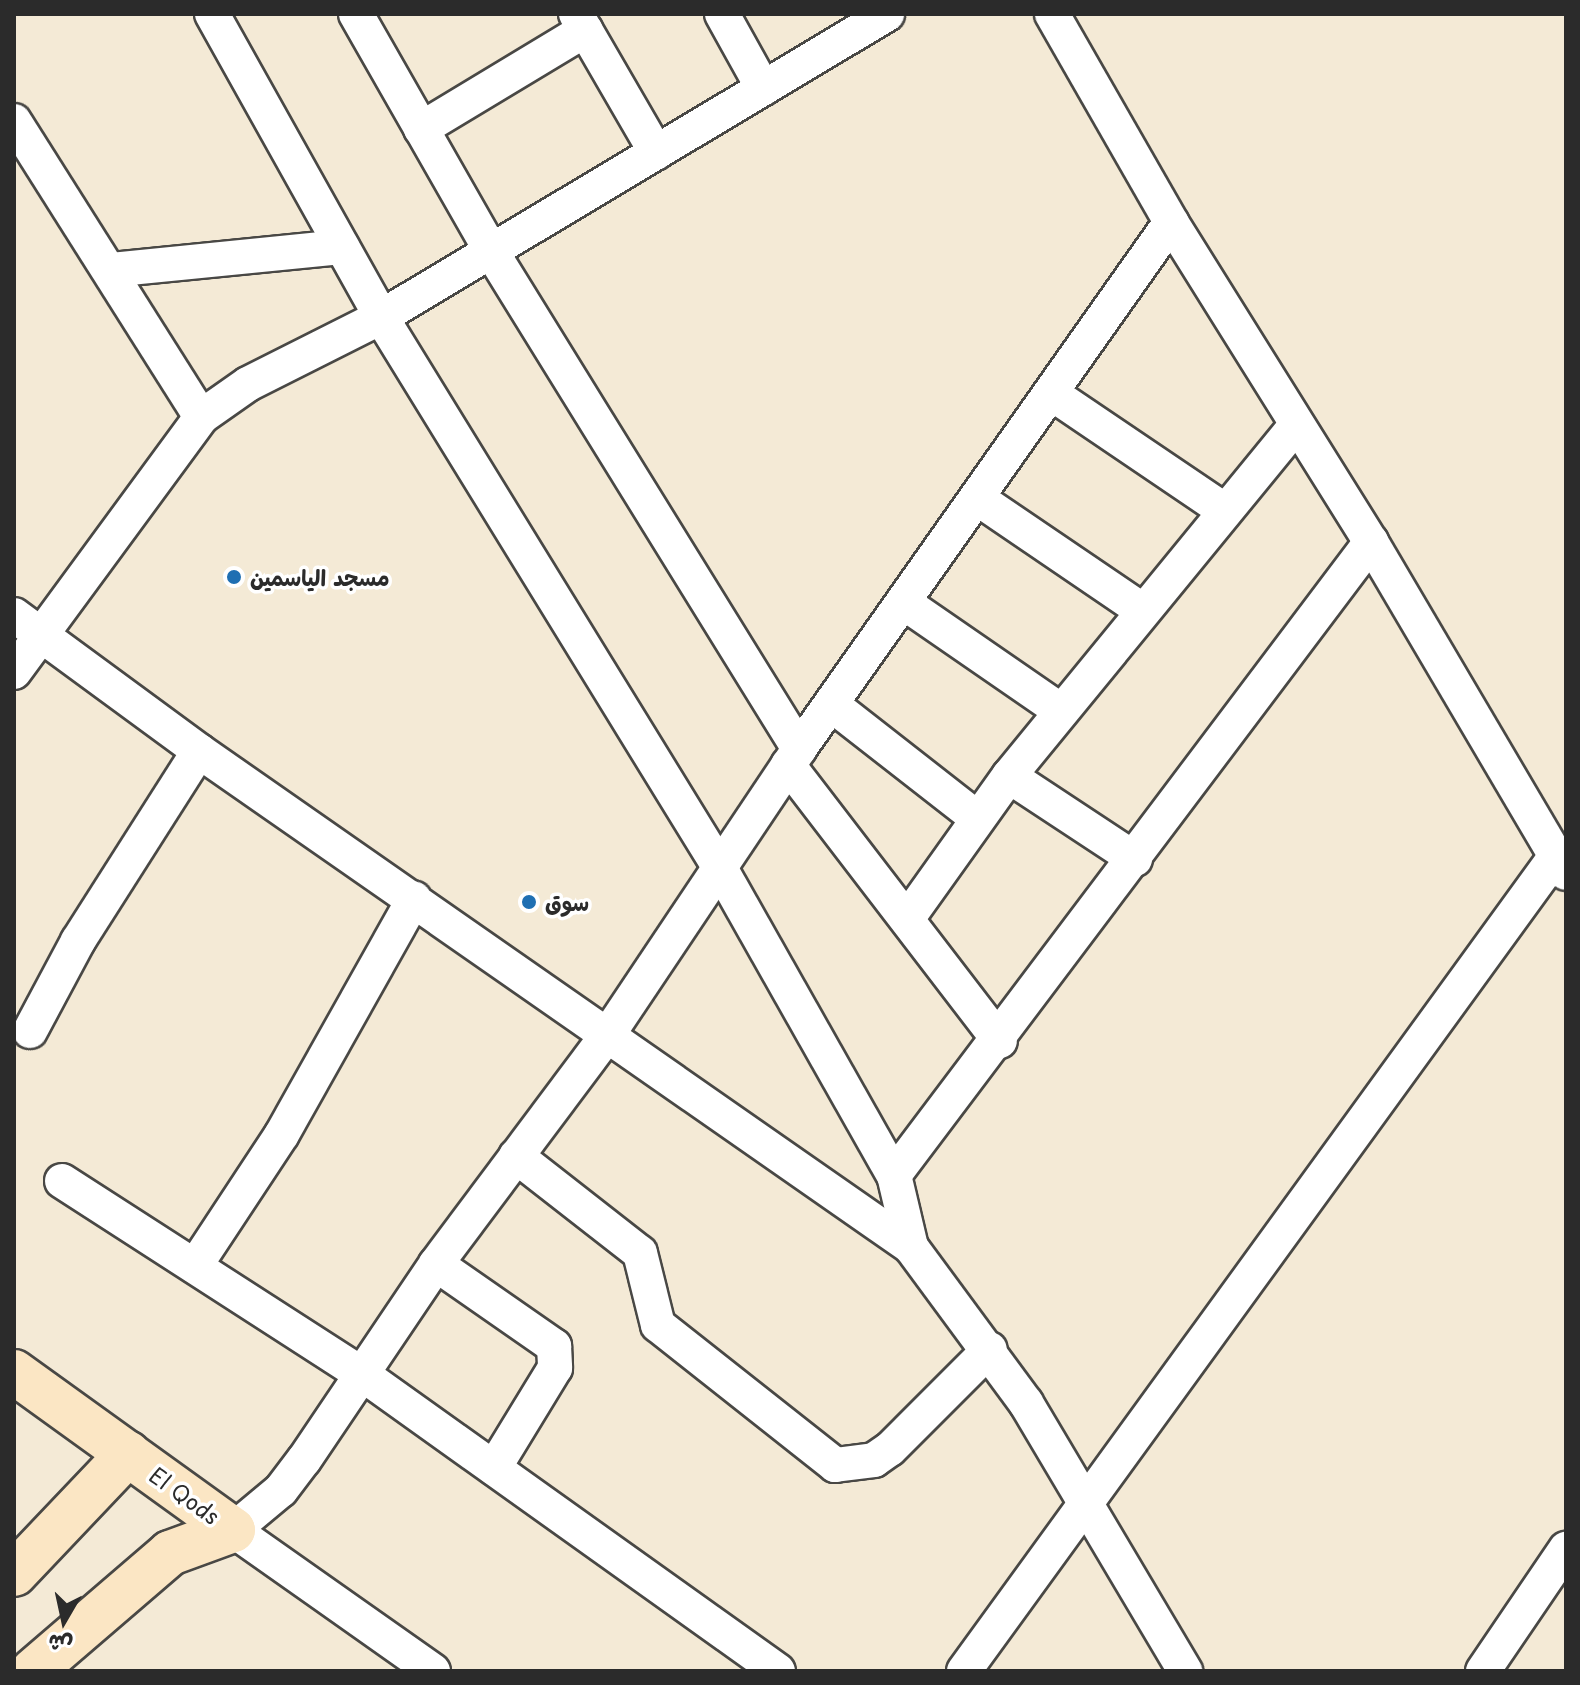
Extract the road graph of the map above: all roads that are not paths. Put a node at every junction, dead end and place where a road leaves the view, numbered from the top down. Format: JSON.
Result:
{"nodes":[{"id":1,"x":356,"y":14,"type":"edge"},
{"id":2,"x":722,"y":14,"type":"edge"},
{"id":3,"x":1052,"y":14,"type":"edge"},
{"id":4,"x":874,"y":17,"type":"edge"},
{"id":5,"x":223,"y":18,"type":"edge"},
{"id":6,"x":580,"y":22,"type":"edge"},
{"id":7,"x":763,"y":88,"type":"junction"},
{"id":8,"x":14,"y":121,"type":"edge"},
{"id":9,"x":421,"y":129,"type":"junction"},
{"id":10,"x":656,"y":152,"type":"junction"},
{"id":11,"x":1171,"y":222,"type":"junction"},
{"id":12,"x":342,"y":247,"type":"junction"},
{"id":13,"x":491,"y":251,"type":"junction"},
{"id":14,"x":111,"y":270,"type":"junction"},
{"id":15,"x":381,"y":317,"type":"junction"},
{"id":16,"x":1051,"y":393,"type":"junction"},
{"id":17,"x":201,"y":417,"type":"junction"},
{"id":18,"x":1295,"y":426,"type":"junction"},
{"id":19,"x":977,"y":498,"type":"junction"},
{"id":20,"x":1224,"y":510,"type":"junction"},
{"id":21,"x":1371,"y":542,"type":"junction"},
{"id":22,"x":903,"y":602,"type":"junction"},
{"id":23,"x":1142,"y":610,"type":"junction"},
{"id":24,"x":28,"y":625,"type":"edge"},
{"id":25,"x":14,"y":672,"type":"edge"},
{"id":26,"x":831,"y":704,"type":"junction"},
{"id":27,"x":1061,"y":711,"type":"junction"},
{"id":28,"x":199,"y":751,"type":"junction"},
{"id":29,"x":794,"y":757,"type":"junction"},
{"id":30,"x":1009,"y":776,"type":"junction"},
{"id":31,"x":977,"y":818,"type":"junction"},
{"id":32,"x":1135,"y":859,"type":"junction"},
{"id":33,"x":1561,"y":865,"type":"edge"},
{"id":34,"x":720,"y":868,"type":"junction"},
{"id":35,"x":414,"y":899,"type":"junction"},
{"id":36,"x":907,"y":919,"type":"junction"},
{"id":37,"x":30,"y":1031,"type":"dead end"},
{"id":38,"x":609,"y":1033,"type":"junction"},
{"id":39,"x":1000,"y":1041,"type":"junction"},
{"id":40,"x":516,"y":1156,"type":"junction"},
{"id":41,"x":894,"y":1175,"type":"junction"},
{"id":42,"x":62,"y":1181,"type":"dead end"},
{"id":43,"x":911,"y":1247,"type":"junction"},
{"id":44,"x":436,"y":1264,"type":"junction"},
{"id":45,"x":195,"y":1266,"type":"junction"},
{"id":46,"x":990,"y":1349,"type":"junction"},
{"id":47,"x":14,"y":1372,"type":"edge"},
{"id":48,"x":362,"y":1374,"type":"junction"},
{"id":49,"x":128,"y":1454,"type":"junction"},
{"id":50,"x":494,"y":1468,"type":"junction"},
{"id":51,"x":1084,"y":1502,"type":"junction"},
{"id":52,"x":233,"y":1530,"type":"junction"},
{"id":53,"x":1566,"y":1549,"type":"edge"},
{"id":54,"x":14,"y":1574,"type":"edge"},
{"id":55,"x":14,"y":1653,"type":"edge"},
{"id":56,"x":34,"y":1671,"type":"edge"},
{"id":57,"x":433,"y":1671,"type":"edge"},
{"id":58,"x":778,"y":1671,"type":"edge"},
{"id":59,"x":964,"y":1671,"type":"edge"},
{"id":60,"x":1185,"y":1671,"type":"edge"},
{"id":61,"x":1483,"y":1671,"type":"edge"}],
"edges":[{"from":1,"to":9,"type":"street"},
{"from":2,"to":7,"type":"street"},
{"from":3,"to":11,"type":"street"},
{"from":4,"to":7,"type":"street"},
{"from":5,"to":12,"type":"street"},
{"from":6,"to":9,"type":"street"},
{"from":6,"to":10,"type":"street"},
{"from":7,"to":10,"type":"street"},
{"from":8,"to":14,"type":"street"},
{"from":9,"to":13,"type":"street"},
{"from":10,"to":13,"type":"street"},
{"from":11,"to":16,"type":"street"},
{"from":11,"to":18,"type":"street"},
{"from":12,"to":14,"type":"street"},
{"from":12,"to":15,"type":"street"},
{"from":13,"to":15,"type":"street"},
{"from":13,"to":29,"type":"street"},
{"from":14,"to":17,"type":"street"},
{"from":15,"to":17,"type":"street"},
{"from":15,"to":34,"type":"street"},
{"from":16,"to":19,"type":"street"},
{"from":16,"to":20,"type":"street"},
{"from":17,"to":24,"type":"street"},
{"from":18,"to":20,"type":"street"},
{"from":18,"to":21,"type":"street"},
{"from":19,"to":22,"type":"street"},
{"from":19,"to":23,"type":"street"},
{"from":20,"to":23,"type":"street"},
{"from":21,"to":32,"type":"street"},
{"from":21,"to":33,"type":"street"},
{"from":22,"to":26,"type":"street"},
{"from":22,"to":27,"type":"street"},
{"from":23,"to":27,"type":"street"},
{"from":24,"to":25,"type":"street"},
{"from":24,"to":28,"type":"street"},
{"from":26,"to":29,"type":"street"},
{"from":26,"to":31,"type":"street"},
{"from":27,"to":30,"type":"street"},
{"from":28,"to":35,"type":"street"},
{"from":28,"to":37,"type":"street"},
{"from":29,"to":34,"type":"street"},
{"from":29,"to":36,"type":"street"},
{"from":30,"to":31,"type":"street"},
{"from":30,"to":32,"type":"street"},
{"from":31,"to":36,"type":"street"},
{"from":32,"to":39,"type":"street"},
{"from":33,"to":51,"type":"street"},
{"from":34,"to":38,"type":"street"},
{"from":34,"to":41,"type":"street"},
{"from":35,"to":38,"type":"street"},
{"from":35,"to":45,"type":"street"},
{"from":36,"to":39,"type":"street"},
{"from":38,"to":40,"type":"street"},
{"from":38,"to":43,"type":"street"},
{"from":39,"to":41,"type":"street"},
{"from":40,"to":44,"type":"street"},
{"from":40,"to":46,"type":"street"},
{"from":41,"to":43,"type":"street"},
{"from":42,"to":45,"type":"street"},
{"from":43,"to":46,"type":"street"},
{"from":44,"to":48,"type":"street"},
{"from":44,"to":50,"type":"street"},
{"from":45,"to":48,"type":"street"},
{"from":46,"to":51,"type":"street"},
{"from":47,"to":49,"type":"street","name":"El Qods"},
{"from":48,"to":50,"type":"street"},
{"from":48,"to":52,"type":"street"},
{"from":49,"to":52,"type":"street","name":"El Qods"},
{"from":49,"to":54,"type":"street"},
{"from":50,"to":58,"type":"street"},
{"from":51,"to":59,"type":"street"},
{"from":51,"to":60,"type":"street"},
{"from":52,"to":56,"type":"street","name":"El Qods"},
{"from":52,"to":57,"type":"street"},
{"from":53,"to":61,"type":"street"},
{"from":55,"to":56,"type":"street"}]}
